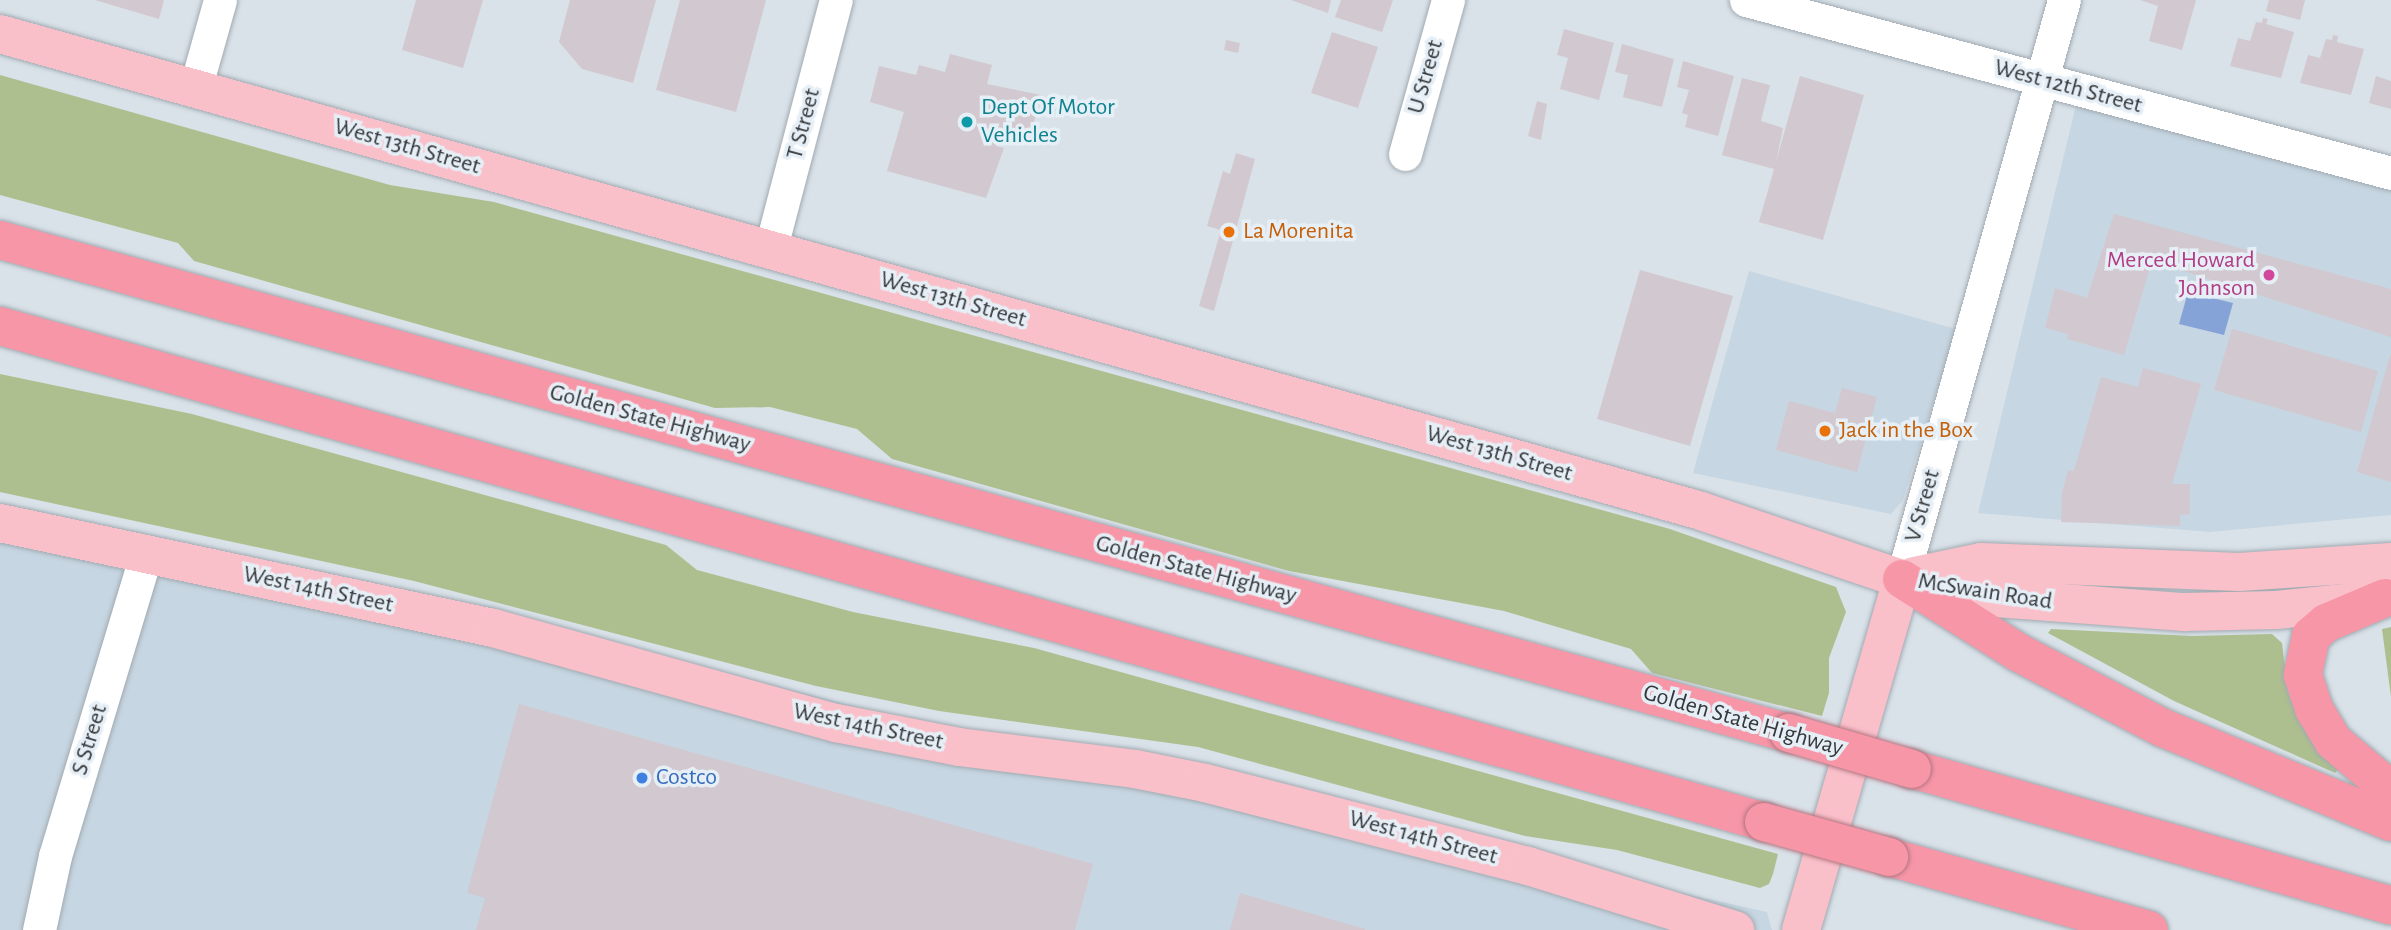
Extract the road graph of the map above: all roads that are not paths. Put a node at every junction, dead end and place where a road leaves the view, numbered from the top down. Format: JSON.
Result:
{"nodes":[{"id":1,"x":220,"y":0,"type":"edge"},
{"id":2,"x":836,"y":0,"type":"edge"},
{"id":3,"x":1448,"y":0,"type":"edge"},
{"id":4,"x":1745,"y":0,"type":"edge"},
{"id":5,"x":2064,"y":0,"type":"edge"},
{"id":6,"x":0,"y":34,"type":"edge"},
{"id":7,"x":2042,"y":80,"type":"junction"},
{"id":8,"x":195,"y":89,"type":"junction"},
{"id":9,"x":1405,"y":154,"type":"dead end"},
{"id":10,"x":2391,"y":173,"type":"edge"},
{"id":11,"x":0,"y":240,"type":"edge"},
{"id":12,"x":771,"y":247,"type":"junction"},
{"id":13,"x":0,"y":326,"type":"edge"},
{"id":14,"x":0,"y":523,"type":"edge"},
{"id":15,"x":147,"y":552,"type":"junction"},
{"id":16,"x":1902,"y":579,"type":"junction"},
{"id":17,"x":2389,"y":586,"type":"edge"},
{"id":18,"x":2391,"y":790,"type":"edge"},
{"id":19,"x":2391,"y":822,"type":"edge"},
{"id":20,"x":2391,"y":905,"type":"edge"},
{"id":21,"x":39,"y":930,"type":"edge"},
{"id":22,"x":1735,"y":930,"type":"edge"},
{"id":23,"x":1801,"y":930,"type":"edge"},
{"id":24,"x":2149,"y":930,"type":"edge"}],
"edges":[{"from":1,"to":8,"type":"street"},
{"from":2,"to":12,"type":"street","name":"T Street"},
{"from":3,"to":9,"type":"street","name":"U Street"},
{"from":4,"to":7,"type":"street","name":"West 12th Street"},
{"from":5,"to":7,"type":"street","name":"V Street"},
{"from":6,"to":8,"type":"main road","name":"West 13th Street"},
{"from":7,"to":10,"type":"street","name":"West 12th Street"},
{"from":7,"to":16,"type":"street","name":"V Street"},
{"from":8,"to":12,"type":"main road","name":"West 13th Street"},
{"from":11,"to":20,"type":"highway","name":"Golden State Highway","bridge":true},
{"from":12,"to":16,"type":"main road","name":"West 13th Street"},
{"from":13,"to":24,"type":"highway","bridge":true},
{"from":14,"to":15,"type":"main road","name":"West 14th Street"},
{"from":15,"to":21,"type":"street","name":"S Street"},
{"from":15,"to":22,"type":"main road","name":"West 14th Street"},
{"from":16,"to":17,"type":"main road","name":"McSwain Road"},
{"from":16,"to":19,"type":"highway"},
{"from":16,"to":23,"type":"main road","name":"V Street"},
{"from":17,"to":18,"type":"highway"}]}
